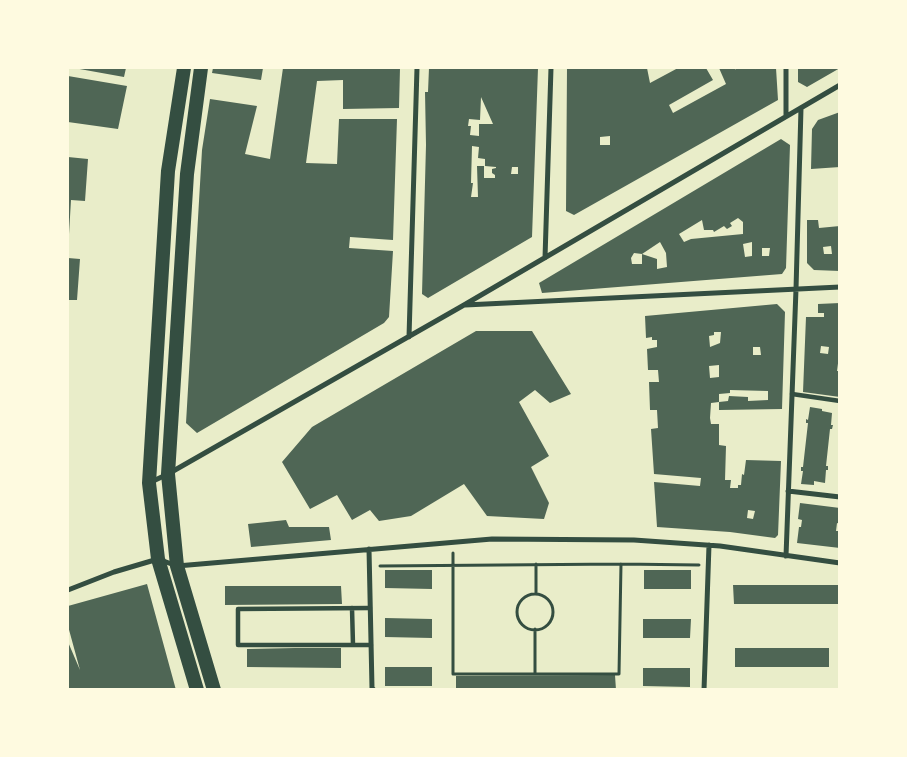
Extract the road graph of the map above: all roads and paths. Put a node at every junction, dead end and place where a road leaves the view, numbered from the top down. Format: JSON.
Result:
{"nodes":[{"id":1,"x":184,"y":68,"type":"edge"},
{"id":2,"x":201,"y":68,"type":"edge"},
{"id":3,"x":417,"y":68,"type":"edge"},
{"id":4,"x":551,"y":68,"type":"edge"},
{"id":5,"x":786,"y":68,"type":"edge"},
{"id":6,"x":839,"y":85,"type":"edge"},
{"id":7,"x":801,"y":108,"type":"junction"},
{"id":8,"x":786,"y":116,"type":"junction"},
{"id":9,"x":545,"y":258,"type":"junction"},
{"id":10,"x":840,"y":287,"type":"edge"},
{"id":11,"x":796,"y":289,"type":"junction"},
{"id":12,"x":464,"y":306,"type":"junction"},
{"id":13,"x":409,"y":337,"type":"junction"},
{"id":14,"x":792,"y":394,"type":"junction"},
{"id":15,"x":840,"y":401,"type":"edge"},
{"id":16,"x":168,"y":474,"type":"junction"},
{"id":17,"x":149,"y":482,"type":"junction"},
{"id":18,"x":788,"y":491,"type":"junction"},
{"id":19,"x":840,"y":497,"type":"edge"},
{"id":20,"x":709,"y":546,"type":"junction"},
{"id":21,"x":369,"y":549,"type":"junction"},
{"id":22,"x":786,"y":556,"type":"junction"},
{"id":23,"x":158,"y":559,"type":"junction"},
{"id":24,"x":840,"y":563,"type":"edge"},
{"id":25,"x":536,"y":564,"type":"junction"},
{"id":26,"x":621,"y":564,"type":"junction"},
{"id":27,"x":453,"y":565,"type":"junction"},
{"id":28,"x":708,"y":565,"type":"junction"},
{"id":29,"x":177,"y":566,"type":"junction"},
{"id":30,"x":369,"y":566,"type":"junction"},
{"id":31,"x":68,"y":590,"type":"edge"},
{"id":32,"x":536,"y":594,"type":"junction"},
{"id":33,"x":352,"y":608,"type":"junction"},
{"id":34,"x":370,"y":608,"type":"junction"},
{"id":35,"x":534,"y":629,"type":"junction"},
{"id":36,"x":353,"y":645,"type":"junction"},
{"id":37,"x":371,"y":645,"type":"junction"},
{"id":38,"x":536,"y":674,"type":"junction"},
{"id":39,"x":197,"y":690,"type":"edge"},
{"id":40,"x":214,"y":690,"type":"edge"},
{"id":41,"x":374,"y":690,"type":"edge"},
{"id":42,"x":704,"y":690,"type":"edge"}],
"edges":[{"from":1,"to":17,"type":"highway"},
{"from":2,"to":16,"type":"highway"},
{"from":3,"to":13,"type":"street"},
{"from":4,"to":9,"type":"street"},
{"from":5,"to":8,"type":"street"},
{"from":6,"to":7,"type":"street"},
{"from":7,"to":8,"type":"street"},
{"from":7,"to":11,"type":"street"},
{"from":8,"to":9,"type":"street"},
{"from":9,"to":12,"type":"street"},
{"from":10,"to":11,"type":"street"},
{"from":11,"to":12,"type":"street"},
{"from":11,"to":14,"type":"street"},
{"from":12,"to":13,"type":"street"},
{"from":13,"to":16,"type":"street"},
{"from":14,"to":15,"type":"street"},
{"from":14,"to":18,"type":"street"},
{"from":16,"to":17,"type":"street"},
{"from":16,"to":29,"type":"highway"},
{"from":17,"to":23,"type":"highway"},
{"from":18,"to":19,"type":"street"},
{"from":18,"to":22,"type":"street"},
{"from":20,"to":21,"type":"street"},
{"from":20,"to":22,"type":"street"},
{"from":20,"to":28,"type":"street"},
{"from":21,"to":29,"type":"street"},
{"from":21,"to":30,"type":"street"},
{"from":22,"to":24,"type":"street"},
{"from":23,"to":29,"type":"street"},
{"from":23,"to":31,"type":"street"},
{"from":23,"to":39,"type":"highway"},
{"from":25,"to":26,"type":"path"},
{"from":25,"to":27,"type":"path"},
{"from":25,"to":32,"type":"path"},
{"from":26,"to":28,"type":"path"},
{"from":26,"to":38,"type":"path"},
{"from":27,"to":30,"type":"path"},
{"from":27,"to":38,"type":"path"},
{"from":28,"to":42,"type":"street"},
{"from":29,"to":40,"type":"highway"},
{"from":30,"to":34,"type":"street"},
{"from":32,"to":35,"type":"path"},
{"from":32,"to":35,"type":"path"},
{"from":33,"to":34,"type":"street"},
{"from":33,"to":36,"type":"street"},
{"from":33,"to":36,"type":"street"},
{"from":34,"to":37,"type":"street"},
{"from":35,"to":38,"type":"path"},
{"from":36,"to":37,"type":"street"},
{"from":37,"to":41,"type":"street"}]}
